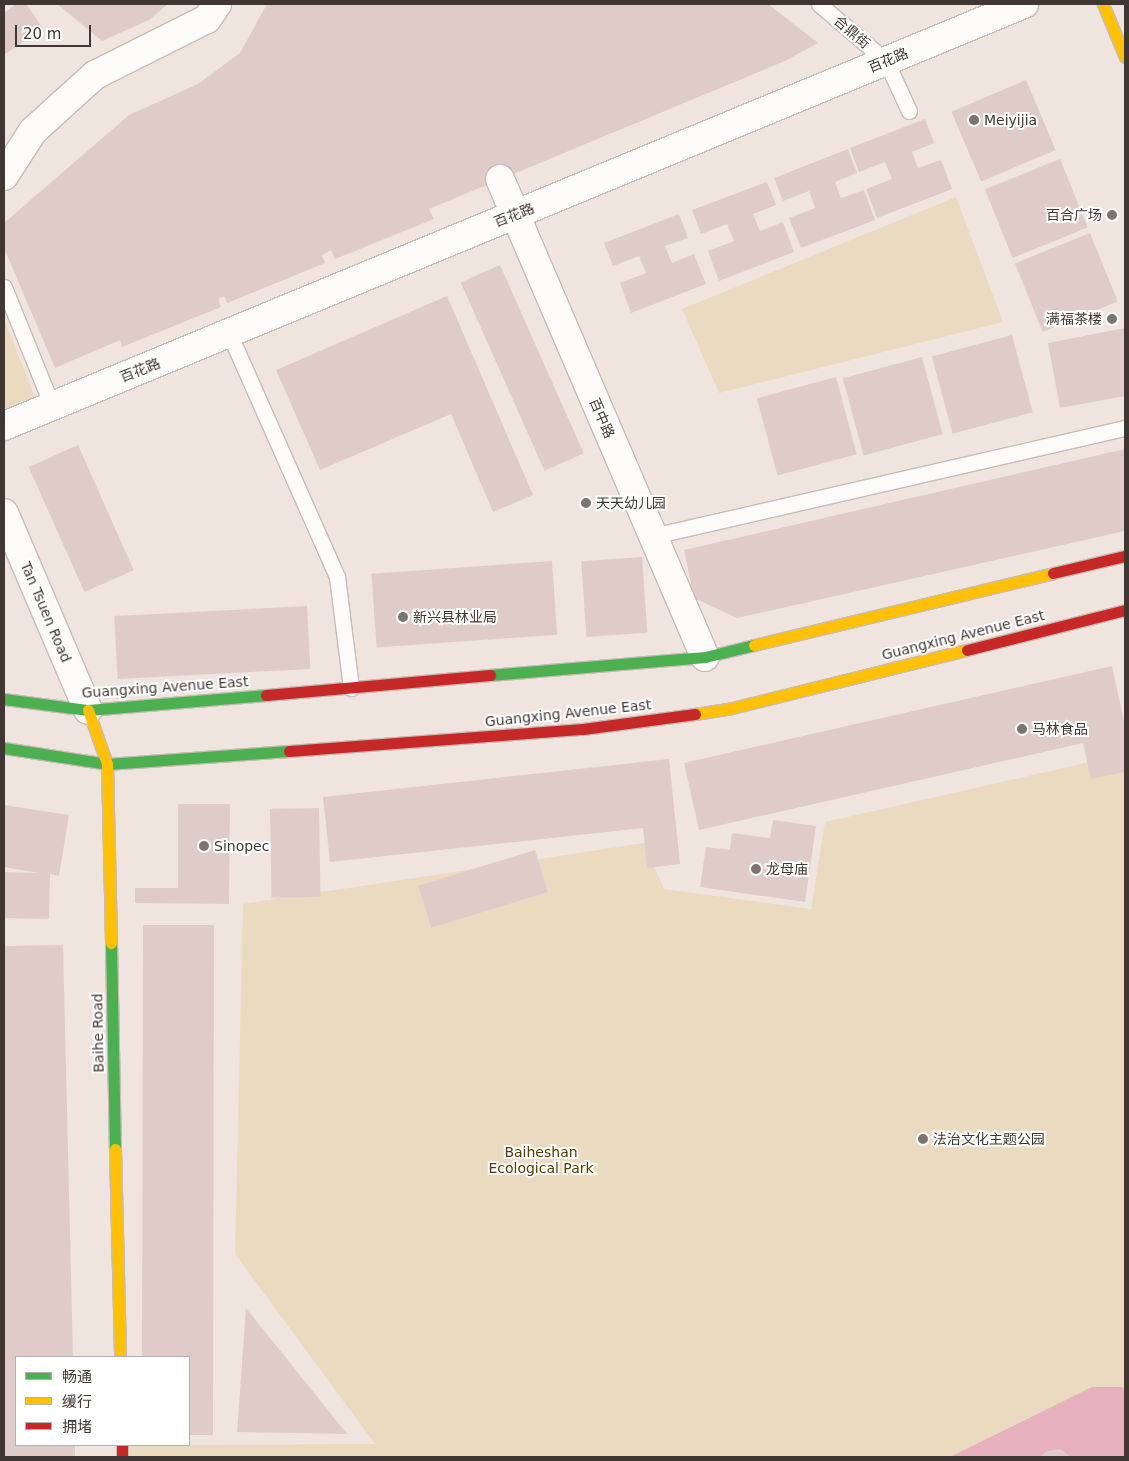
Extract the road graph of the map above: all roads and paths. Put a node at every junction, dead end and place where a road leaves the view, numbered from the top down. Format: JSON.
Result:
{"nodes":[{"id":1,"x":217,"y":4,"type":"edge"},
{"id":2,"x":819,"y":4,"type":"edge"},
{"id":3,"x":1024,"y":4,"type":"edge"},
{"id":4,"x":1103,"y":4,"type":"edge"},
{"id":5,"x":1125,"y":57,"type":"edge"},
{"id":6,"x":886,"y":61,"type":"junction"},
{"id":7,"x":909,"y":112,"type":"dead end"},
{"id":8,"x":4,"y":176,"type":"edge"},
{"id":9,"x":500,"y":179,"type":"dead end"},
{"id":10,"x":515,"y":215,"type":"junction"},
{"id":11,"x":4,"y":287,"type":"edge"},
{"id":12,"x":229,"y":333,"type":"junction"},
{"id":13,"x":52,"y":406,"type":"junction"},
{"id":14,"x":4,"y":426,"type":"edge"},
{"id":15,"x":1125,"y":428,"type":"edge"},
{"id":16,"x":4,"y":513,"type":"edge"},
{"id":17,"x":653,"y":536,"type":"junction"},
{"id":18,"x":1125,"y":556,"type":"edge"},
{"id":19,"x":1125,"y":610,"type":"edge"},
{"id":20,"x":705,"y":657,"type":"junction"},
{"id":21,"x":352,"y":688,"type":"junction"},
{"id":22,"x":4,"y":699,"type":"edge"},
{"id":23,"x":88,"y":710,"type":"junction"},
{"id":24,"x":4,"y":748,"type":"edge"},
{"id":25,"x":107,"y":764,"type":"junction"},
{"id":26,"x":120,"y":1356,"type":"edge"}],
"edges":[{"from":1,"to":8,"type":"street"},
{"from":2,"to":6,"type":"lane","name":"合鼎街"},
{"from":3,"to":6,"type":"street","name":"百花路"},
{"from":4,"to":5,"type":"main road"},
{"from":6,"to":7,"type":"lane"},
{"from":6,"to":10,"type":"street","name":"百花路"},
{"from":9,"to":10,"type":"street","name":"百中路"},
{"from":10,"to":12,"type":"street","name":"百花路"},
{"from":10,"to":17,"type":"street","name":"百中路"},
{"from":11,"to":13,"type":"lane"},
{"from":12,"to":13,"type":"street","name":"百花路"},
{"from":12,"to":21,"type":"lane"},
{"from":13,"to":14,"type":"street","name":"百花路"},
{"from":15,"to":17,"type":"lane"},
{"from":16,"to":23,"type":"street","name":"Tan Tsuen Road"},
{"from":17,"to":20,"type":"street","name":"百中路"},
{"from":18,"to":20,"type":"main road","name":"Guangxing Avenue East"},
{"from":19,"to":25,"type":"main road","name":"Guangxing Avenue East"},
{"from":20,"to":21,"type":"main road","name":"Guangxing Avenue East"},
{"from":21,"to":23,"type":"main road","name":"Guangxing Avenue East"},
{"from":22,"to":23,"type":"main road","name":"Guangxing Avenue East"},
{"from":23,"to":25,"type":"main road","name":"Baihe Road"},
{"from":24,"to":25,"type":"main road","name":"Guangxing Avenue East"},
{"from":25,"to":26,"type":"main road","name":"Baihe Road"}]}
